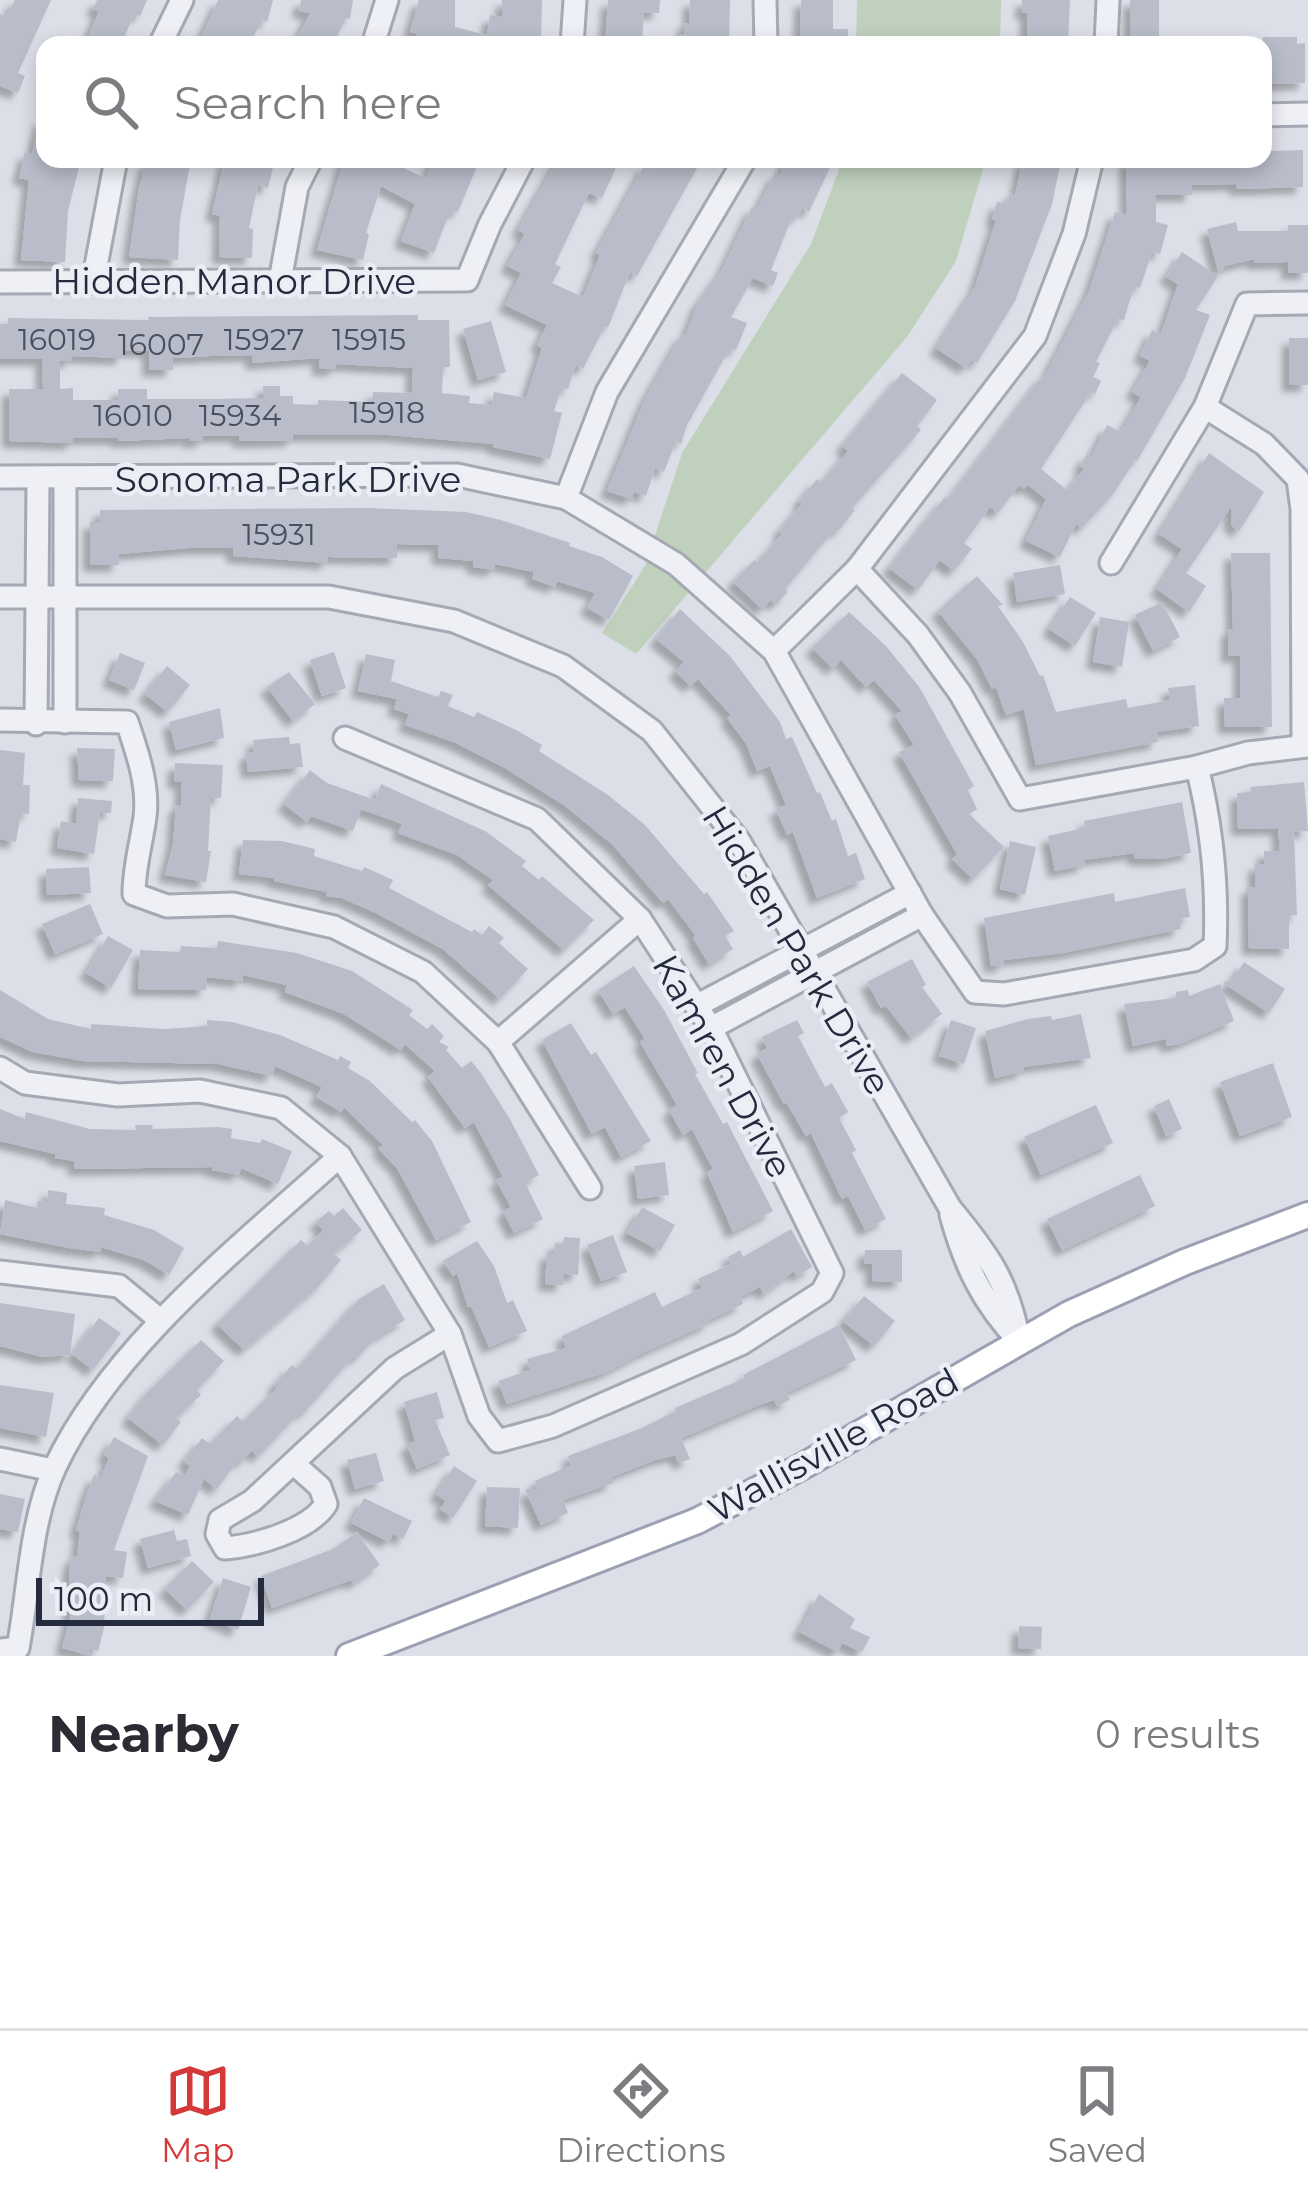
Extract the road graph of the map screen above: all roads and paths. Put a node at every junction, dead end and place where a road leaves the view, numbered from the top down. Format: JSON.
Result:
{"nodes":[{"id":1,"x":182,"y":0,"type":"edge"},
{"id":2,"x":387,"y":0,"type":"edge"},
{"id":3,"x":574,"y":0,"type":"edge"},
{"id":4,"x":765,"y":0,"type":"edge"},
{"id":5,"x":1108,"y":0,"type":"edge"},
{"id":6,"x":164,"y":36,"type":"edge"},
{"id":7,"x":376,"y":36,"type":"edge"},
{"id":8,"x":572,"y":36,"type":"edge"},
{"id":9,"x":766,"y":36,"type":"edge"},
{"id":10,"x":1106,"y":36,"type":"edge"},
{"id":11,"x":1308,"y":114,"type":"edge"},
{"id":12,"x":1272,"y":115,"type":"edge"},
{"id":13,"x":114,"y":168,"type":"edge"},
{"id":14,"x":306,"y":168,"type":"edge"},
{"id":15,"x":519,"y":168,"type":"edge"},
{"id":16,"x":740,"y":168,"type":"edge"},
{"id":17,"x":1091,"y":168,"type":"edge"},
{"id":18,"x":280,"y":281,"type":"junction"},
{"id":19,"x":0,"y":282,"type":"edge"},
{"id":20,"x":93,"y":282,"type":"junction"},
{"id":21,"x":1308,"y":303,"type":"edge"},
{"id":22,"x":1205,"y":407,"type":"junction"},
{"id":23,"x":0,"y":477,"type":"edge"},
{"id":24,"x":38,"y":478,"type":"junction"},
{"id":25,"x":65,"y":478,"type":"junction"},
{"id":26,"x":566,"y":498,"type":"junction"},
{"id":27,"x":1111,"y":563,"type":"dead end"},
{"id":28,"x":857,"y":569,"type":"junction"},
{"id":29,"x":37,"y":597,"type":"junction"},
{"id":30,"x":67,"y":597,"type":"junction"},
{"id":31,"x":0,"y":598,"type":"edge"},
{"id":32,"x":774,"y":650,"type":"junction"},
{"id":33,"x":0,"y":720,"type":"edge"},
{"id":34,"x":65,"y":722,"type":"junction"},
{"id":35,"x":35,"y":724,"type":"junction"},
{"id":36,"x":345,"y":738,"type":"dead end"},
{"id":37,"x":1305,"y":746,"type":"edge"},
{"id":38,"x":1197,"y":767,"type":"junction"},
{"id":39,"x":910,"y":893,"type":"junction"},
{"id":40,"x":922,"y":914,"type":"junction"},
{"id":41,"x":640,"y":919,"type":"junction"},
{"id":42,"x":803,"y":950,"type":"junction"},
{"id":43,"x":817,"y":973,"type":"junction"},
{"id":44,"x":696,"y":1006,"type":"junction"},
{"id":45,"x":711,"y":1028,"type":"junction"},
{"id":46,"x":498,"y":1042,"type":"junction"},
{"id":47,"x":0,"y":1068,"type":"edge"},
{"id":48,"x":340,"y":1156,"type":"junction"},
{"id":49,"x":590,"y":1188,"type":"dead end"},
{"id":50,"x":1308,"y":1215,"type":"edge"},
{"id":51,"x":0,"y":1272,"type":"edge"},
{"id":52,"x":160,"y":1320,"type":"junction"},
{"id":53,"x":450,"y":1334,"type":"junction"},
{"id":54,"x":1019,"y":1341,"type":"junction"},
{"id":55,"x":0,"y":1459,"type":"edge"},
{"id":56,"x":293,"y":1463,"type":"junction"},
{"id":57,"x":53,"y":1470,"type":"junction"},
{"id":58,"x":9,"y":1649,"type":"edge"},
{"id":59,"x":353,"y":1655,"type":"edge"}],
"edges":[{"from":1,"to":6,"type":"street"},
{"from":2,"to":7,"type":"street"},
{"from":3,"to":8,"type":"street"},
{"from":4,"to":9,"type":"street"},
{"from":5,"to":10,"type":"street"},
{"from":11,"to":12,"type":"street"},
{"from":13,"to":20,"type":"street"},
{"from":14,"to":18,"type":"street"},
{"from":15,"to":18,"type":"street","name":"Hidden Manor Drive"},
{"from":16,"to":26,"type":"street"},
{"from":17,"to":28,"type":"street"},
{"from":18,"to":20,"type":"street","name":"Hidden Manor Drive"},
{"from":19,"to":20,"type":"street","name":"Hidden Manor Drive"},
{"from":21,"to":22,"type":"street"},
{"from":22,"to":27,"type":"street"},
{"from":22,"to":37,"type":"street"},
{"from":23,"to":24,"type":"street","name":"Sonoma Park Drive"},
{"from":24,"to":25,"type":"street","name":"Sonoma Park Drive"},
{"from":24,"to":29,"type":"street"},
{"from":25,"to":26,"type":"street","name":"Sonoma Park Drive"},
{"from":25,"to":30,"type":"street"},
{"from":26,"to":32,"type":"street","name":"Sonoma Park Drive"},
{"from":28,"to":32,"type":"street"},
{"from":28,"to":38,"type":"street"},
{"from":29,"to":30,"type":"street","name":"Hidden Park Drive"},
{"from":29,"to":31,"type":"street","name":"Hidden Park Drive"},
{"from":29,"to":35,"type":"street"},
{"from":30,"to":34,"type":"street"},
{"from":30,"to":42,"type":"street","name":"Hidden Park Drive"},
{"from":32,"to":39,"type":"street","name":"Sonoma Park Drive"},
{"from":33,"to":35,"type":"street"},
{"from":34,"to":35,"type":"street"},
{"from":34,"to":46,"type":"street"},
{"from":36,"to":41,"type":"street","name":"Kamren Drive"},
{"from":37,"to":38,"type":"street"},
{"from":38,"to":40,"type":"street","name":"Sonoma Park Drive"},
{"from":39,"to":40,"type":"street","name":"Sonoma Park Drive"},
{"from":39,"to":42,"type":"street"},
{"from":40,"to":43,"type":"street"},
{"from":41,"to":44,"type":"street","name":"Kamren Drive"},
{"from":41,"to":46,"type":"street"},
{"from":42,"to":43,"type":"street","name":"Hidden Park Drive"},
{"from":42,"to":44,"type":"street"},
{"from":43,"to":45,"type":"street"},
{"from":43,"to":54,"type":"street","name":"Hidden Park Drive"},
{"from":44,"to":45,"type":"street","name":"Kamren Drive"},
{"from":45,"to":53,"type":"street","name":"Kamren Drive"},
{"from":46,"to":49,"type":"street"},
{"from":47,"to":48,"type":"street"},
{"from":48,"to":52,"type":"street"},
{"from":48,"to":53,"type":"street"},
{"from":50,"to":54,"type":"main road","name":"Wallisville Road"},
{"from":51,"to":52,"type":"street"},
{"from":52,"to":57,"type":"street"},
{"from":53,"to":56,"type":"street"},
{"from":54,"to":59,"type":"main road","name":"Wallisville Road"},
{"from":55,"to":57,"type":"street"},
{"from":56,"to":56,"type":"street"},
{"from":57,"to":58,"type":"street"}]}
